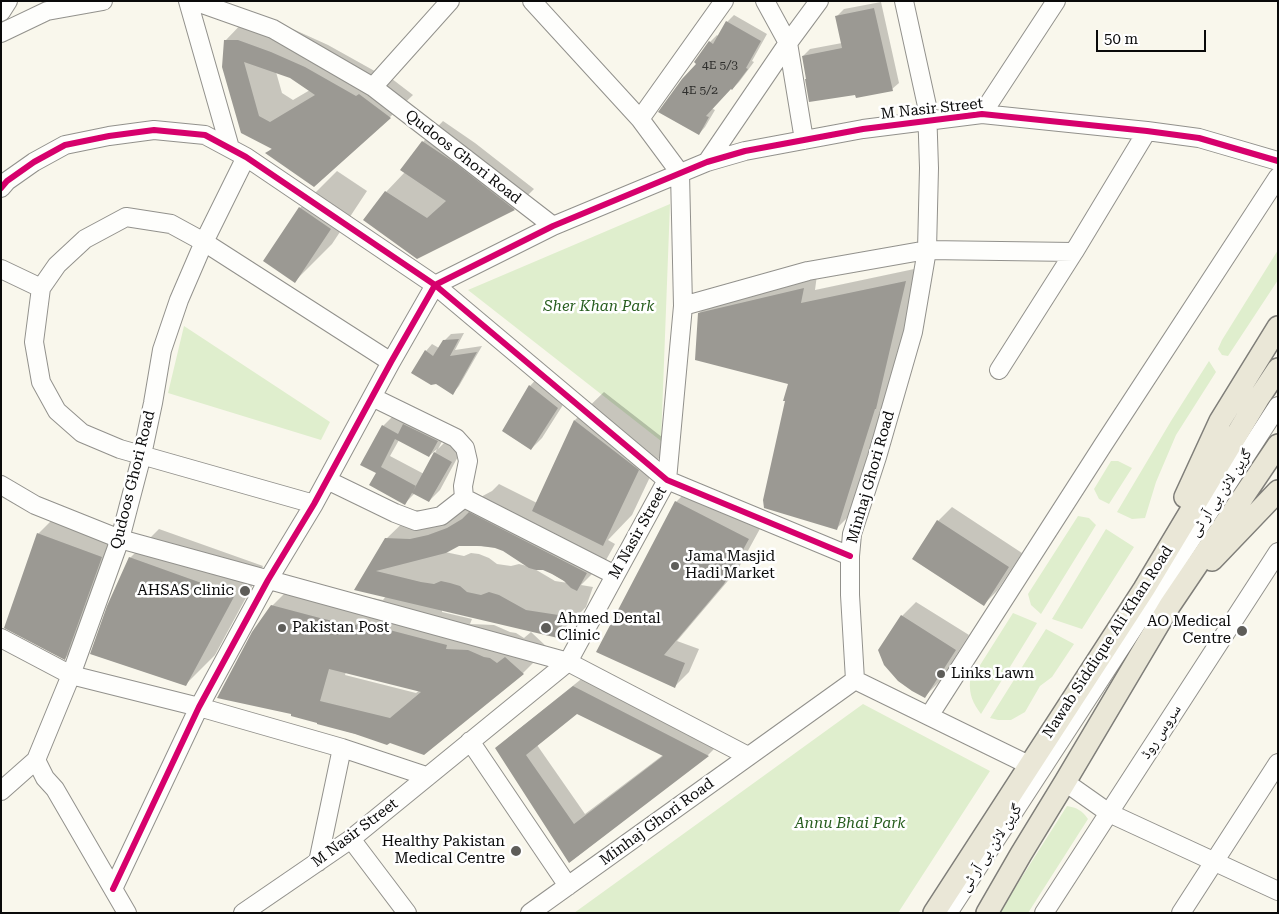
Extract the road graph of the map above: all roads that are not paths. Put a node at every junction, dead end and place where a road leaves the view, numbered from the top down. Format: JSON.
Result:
{"nodes":[{"id":1,"x":8,"y":1,"type":"edge"},
{"id":2,"x":103,"y":1,"type":"edge"},
{"id":3,"x":188,"y":1,"type":"edge"},
{"id":4,"x":194,"y":1,"type":"edge"},
{"id":5,"x":450,"y":1,"type":"edge"},
{"id":6,"x":532,"y":1,"type":"edge"},
{"id":7,"x":724,"y":1,"type":"edge"},
{"id":8,"x":765,"y":1,"type":"edge"},
{"id":9,"x":819,"y":1,"type":"edge"},
{"id":10,"x":904,"y":1,"type":"edge"},
{"id":11,"x":1056,"y":1,"type":"edge"},
{"id":12,"x":1,"y":12,"type":"edge"},
{"id":13,"x":1,"y":32,"type":"edge"},
{"id":14,"x":788,"y":43,"type":"junction"},
{"id":15,"x":373,"y":87,"type":"junction"},
{"id":16,"x":982,"y":114,"type":"junction"},
{"id":17,"x":640,"y":118,"type":"junction"},
{"id":18,"x":927,"y":121,"type":"junction"},
{"id":19,"x":1147,"y":131,"type":"junction"},
{"id":20,"x":804,"y":140,"type":"junction"},
{"id":21,"x":230,"y":148,"type":"junction"},
{"id":22,"x":246,"y":157,"type":"junction"},
{"id":23,"x":1278,"y":161,"type":"edge"},
{"id":24,"x":707,"y":162,"type":"junction"},
{"id":25,"x":680,"y":173,"type":"junction"},
{"id":26,"x":1278,"y":177,"type":"edge"},
{"id":27,"x":1,"y":188,"type":"edge"},
{"id":28,"x":553,"y":226,"type":"junction"},
{"id":29,"x":204,"y":242,"type":"junction"},
{"id":30,"x":927,"y":250,"type":"junction"},
{"id":31,"x":1074,"y":252,"type":"junction"},
{"id":32,"x":1,"y":269,"type":"edge"},
{"id":33,"x":434,"y":285,"type":"junction"},
{"id":34,"x":41,"y":288,"type":"junction"},
{"id":35,"x":683,"y":306,"type":"junction"},
{"id":36,"x":1278,"y":327,"type":"edge"},
{"id":37,"x":392,"y":362,"type":"junction"},
{"id":38,"x":999,"y":370,"type":"dead end"},
{"id":39,"x":1278,"y":370,"type":"edge"},
{"id":40,"x":372,"y":397,"type":"junction"},
{"id":41,"x":1270,"y":405,"type":"edge"},
{"id":42,"x":1278,"y":445,"type":"edge"},
{"id":43,"x":142,"y":456,"type":"junction"},
{"id":44,"x":327,"y":480,"type":"junction"},
{"id":45,"x":668,"y":480,"type":"junction"},
{"id":46,"x":1,"y":485,"type":"edge"},
{"id":47,"x":1278,"y":492,"type":"edge"},
{"id":48,"x":464,"y":498,"type":"junction"},
{"id":49,"x":314,"y":504,"type":"junction"},
{"id":50,"x":120,"y":539,"type":"junction"},
{"id":51,"x":1278,"y":552,"type":"edge"},
{"id":52,"x":850,"y":556,"type":"junction"},
{"id":53,"x":615,"y":575,"type":"junction"},
{"id":54,"x":268,"y":580,"type":"junction"},
{"id":55,"x":1144,"y":589,"type":"junction"},
{"id":56,"x":1170,"y":605,"type":"junction"},
{"id":57,"x":1,"y":638,"type":"edge"},
{"id":58,"x":568,"y":662,"type":"junction"},
{"id":59,"x":71,"y":675,"type":"junction"},
{"id":60,"x":855,"y":680,"type":"junction"},
{"id":61,"x":199,"y":708,"type":"junction"},
{"id":62,"x":929,"y":716,"type":"junction"},
{"id":63,"x":470,"y":741,"type":"junction"},
{"id":64,"x":342,"y":748,"type":"junction"},
{"id":65,"x":748,"y":756,"type":"junction"},
{"id":66,"x":36,"y":760,"type":"junction"},
{"id":67,"x":1278,"y":763,"type":"edge"},
{"id":68,"x":1032,"y":774,"type":"junction"},
{"id":69,"x":426,"y":776,"type":"junction"},
{"id":70,"x":1065,"y":782,"type":"junction"},
{"id":71,"x":1,"y":791,"type":"edge"},
{"id":72,"x":1109,"y":813,"type":"junction"},
{"id":73,"x":350,"y":840,"type":"junction"},
{"id":74,"x":318,"y":862,"type":"junction"},
{"id":75,"x":1214,"y":863,"type":"junction"},
{"id":76,"x":568,"y":886,"type":"junction"},
{"id":77,"x":113,"y":889,"type":"junction"},
{"id":78,"x":1278,"y":892,"type":"edge"},
{"id":79,"x":127,"y":913,"type":"edge"},
{"id":80,"x":243,"y":913,"type":"edge"},
{"id":81,"x":407,"y":913,"type":"edge"},
{"id":82,"x":530,"y":913,"type":"edge"},
{"id":83,"x":934,"y":913,"type":"edge"},
{"id":84,"x":948,"y":913,"type":"edge"},
{"id":85,"x":963,"y":913,"type":"edge"},
{"id":86,"x":988,"y":913,"type":"edge"},
{"id":87,"x":1044,"y":913,"type":"edge"},
{"id":88,"x":1181,"y":913,"type":"edge"}],
"edges":[{"from":1,"to":12,"type":"street"},
{"from":2,"to":13,"type":"street"},
{"from":3,"to":21,"type":"street"},
{"from":4,"to":15,"type":"street","name":"Qudoos Ghori Road"},
{"from":5,"to":15,"type":"street"},
{"from":6,"to":17,"type":"street"},
{"from":7,"to":17,"type":"street"},
{"from":8,"to":14,"type":"street"},
{"from":9,"to":14,"type":"street"},
{"from":10,"to":18,"type":"street","name":"Minhaj Ghori Road"},
{"from":11,"to":16,"type":"street"},
{"from":14,"to":20,"type":"street"},
{"from":14,"to":24,"type":"street"},
{"from":15,"to":28,"type":"street","name":"Qudoos Ghori Road"},
{"from":16,"to":18,"type":"street","name":"M Nasir Street"},
{"from":16,"to":19,"type":"street","name":"M Nasir Street"},
{"from":17,"to":25,"type":"street"},
{"from":18,"to":20,"type":"street","name":"M Nasir Street"},
{"from":18,"to":30,"type":"street","name":"Minhaj Ghori Road"},
{"from":19,"to":23,"type":"street","name":"M Nasir Street"},
{"from":19,"to":31,"type":"street"},
{"from":20,"to":24,"type":"street","name":"M Nasir Street"},
{"from":21,"to":22,"type":"street"},
{"from":21,"to":27,"type":"street"},
{"from":22,"to":29,"type":"street","name":"Qudoos Ghori Road"},
{"from":22,"to":33,"type":"street"},
{"from":24,"to":25,"type":"street","name":"M Nasir Street"},
{"from":25,"to":28,"type":"street"},
{"from":25,"to":35,"type":"street","name":"M Nasir Street"},
{"from":26,"to":62,"type":"street"},
{"from":28,"to":33,"type":"street"},
{"from":29,"to":34,"type":"street"},
{"from":29,"to":37,"type":"street"},
{"from":29,"to":43,"type":"street","name":"Qudoos Ghori Road"},
{"from":30,"to":31,"type":"street"},
{"from":30,"to":35,"type":"street"},
{"from":30,"to":52,"type":"street","name":"Minhaj Ghori Road"},
{"from":31,"to":38,"type":"street"},
{"from":32,"to":34,"type":"street"},
{"from":33,"to":37,"type":"street"},
{"from":33,"to":45,"type":"street"},
{"from":34,"to":43,"type":"street"},
{"from":35,"to":45,"type":"street","name":"M Nasir Street"},
{"from":36,"to":55,"type":"main road"},
{"from":37,"to":40,"type":"street"},
{"from":39,"to":41,"type":"main road","name":"Nawab Siddique Ali Khan Road"},
{"from":40,"to":44,"type":"street"},
{"from":40,"to":48,"type":"street"},
{"from":41,"to":55,"type":"main road","name":"Nawab Siddique Ali Khan Road"},
{"from":41,"to":68,"type":"street","name":"گرین لائن بی آر ٹی"},
{"from":42,"to":56,"type":"main road"},
{"from":43,"to":49,"type":"street"},
{"from":43,"to":50,"type":"street","name":"Qudoos Ghori Road"},
{"from":44,"to":48,"type":"street"},
{"from":44,"to":49,"type":"street"},
{"from":45,"to":52,"type":"street"},
{"from":45,"to":53,"type":"street","name":"M Nasir Street"},
{"from":46,"to":50,"type":"street"},
{"from":47,"to":56,"type":"main road"},
{"from":48,"to":53,"type":"street"},
{"from":49,"to":54,"type":"street"},
{"from":50,"to":54,"type":"street"},
{"from":50,"to":59,"type":"street","name":"Qudoos Ghori Road"},
{"from":51,"to":72,"type":"street","name":"سروس روڈ"},
{"from":52,"to":60,"type":"street","name":"Minhaj Ghori Road"},
{"from":53,"to":58,"type":"street","name":"M Nasir Street"},
{"from":54,"to":58,"type":"street"},
{"from":54,"to":61,"type":"street"},
{"from":55,"to":68,"type":"main road","name":"Nawab Siddique Ali Khan Road"},
{"from":56,"to":70,"type":"main road"},
{"from":57,"to":59,"type":"street"},
{"from":58,"to":63,"type":"street","name":"M Nasir Street"},
{"from":58,"to":65,"type":"street"},
{"from":59,"to":61,"type":"street"},
{"from":59,"to":66,"type":"street","name":"Qudoos Ghori Road"},
{"from":60,"to":62,"type":"street"},
{"from":60,"to":65,"type":"street","name":"Minhaj Ghori Road"},
{"from":61,"to":64,"type":"street"},
{"from":61,"to":77,"type":"street"},
{"from":62,"to":68,"type":"street"},
{"from":63,"to":69,"type":"street","name":"M Nasir Street"},
{"from":63,"to":76,"type":"street"},
{"from":64,"to":69,"type":"street"},
{"from":64,"to":74,"type":"street"},
{"from":65,"to":76,"type":"street","name":"Minhaj Ghori Road"},
{"from":66,"to":71,"type":"street","name":"Qudoos Ghori Road"},
{"from":66,"to":77,"type":"street"},
{"from":67,"to":75,"type":"street"},
{"from":68,"to":83,"type":"main road","name":"Nawab Siddique Ali Khan Road"},
{"from":68,"to":84,"type":"street","name":"گرین لائن بی آر ٹی"},
{"from":68,"to":85,"type":"street","name":"گرین لائن بی آر ٹی"},
{"from":69,"to":73,"type":"street","name":"M Nasir Street"},
{"from":70,"to":72,"type":"street"},
{"from":70,"to":86,"type":"main road"},
{"from":72,"to":75,"type":"street"},
{"from":72,"to":87,"type":"street","name":"سروس روڈ"},
{"from":73,"to":74,"type":"street","name":"M Nasir Street"},
{"from":73,"to":81,"type":"street"},
{"from":74,"to":80,"type":"street","name":"M Nasir Street"},
{"from":75,"to":78,"type":"street"},
{"from":75,"to":88,"type":"street"},
{"from":76,"to":82,"type":"street","name":"Minhaj Ghori Road"},
{"from":77,"to":79,"type":"street"}]}
